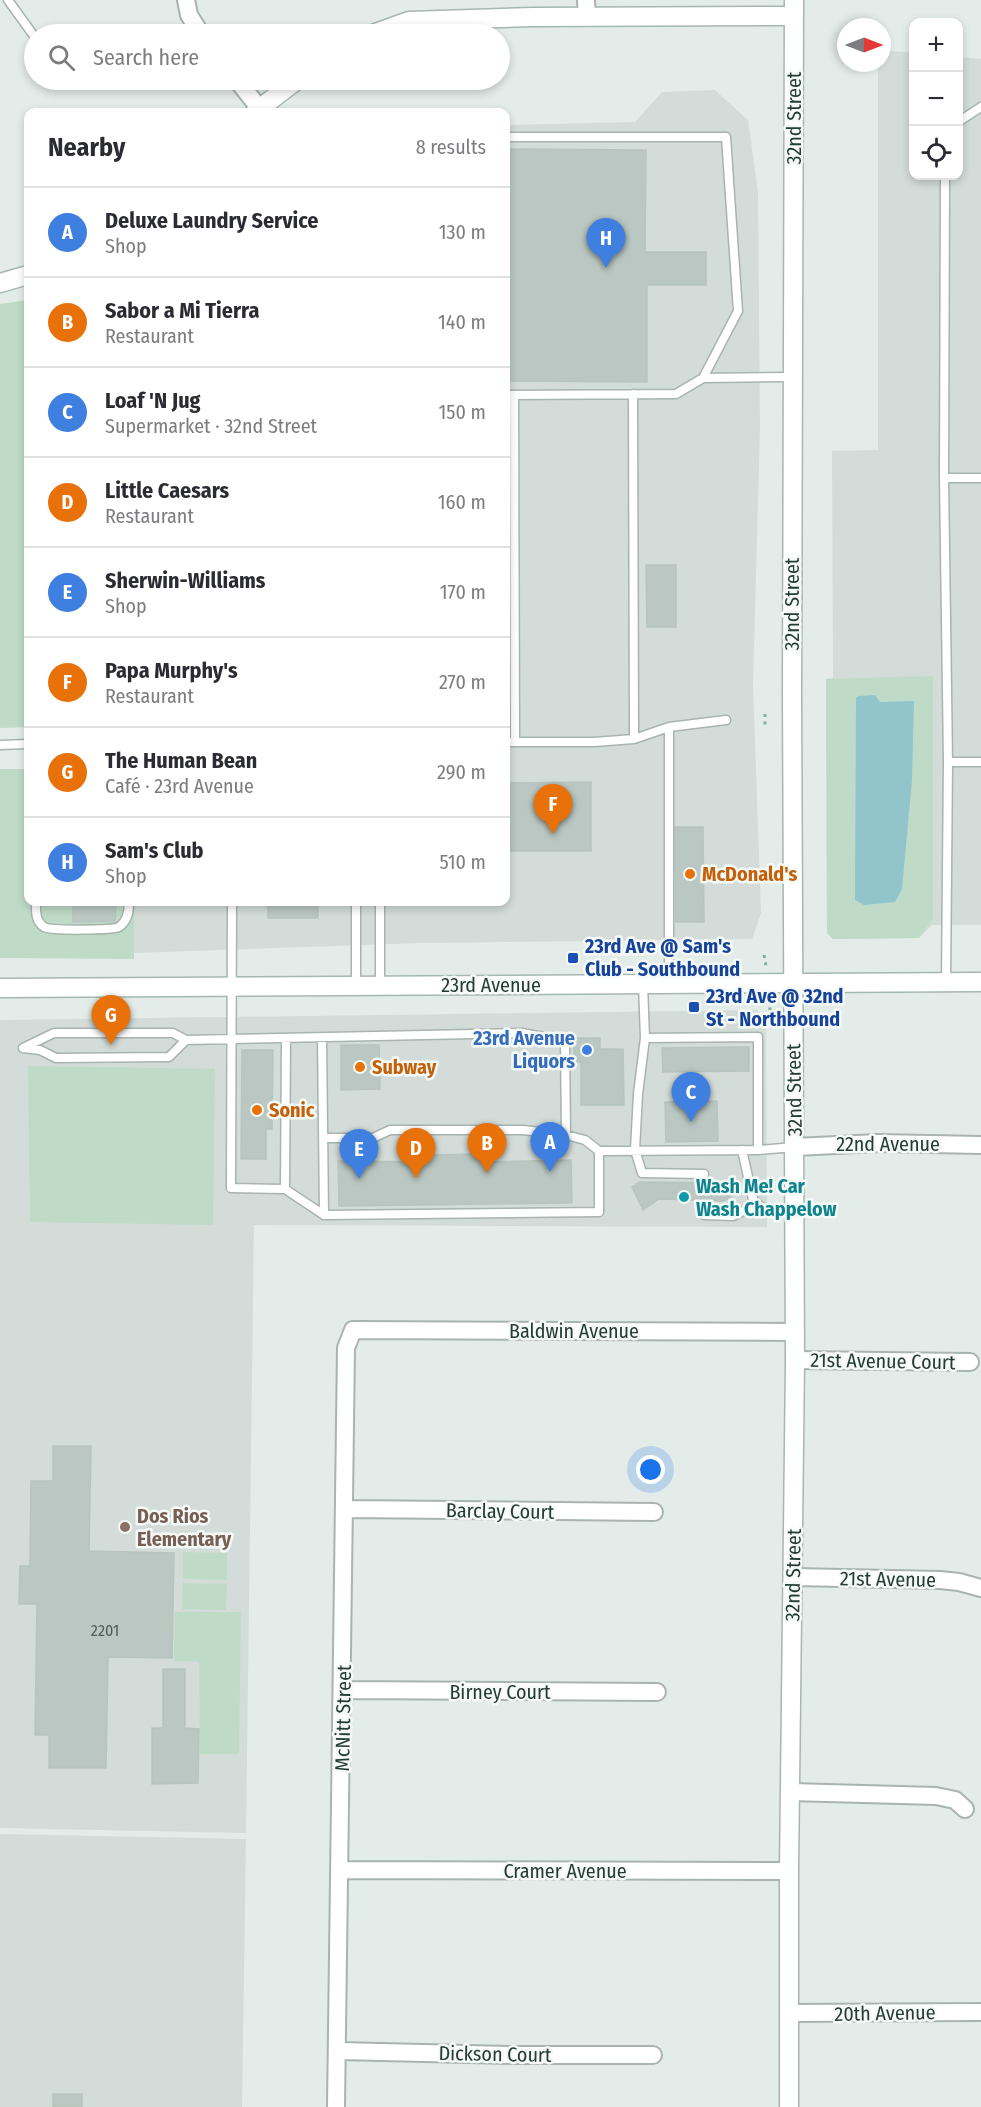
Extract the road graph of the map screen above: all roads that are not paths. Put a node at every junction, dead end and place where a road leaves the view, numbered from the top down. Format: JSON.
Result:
{"nodes":[{"id":1,"x":8,"y":0,"type":"edge"},
{"id":2,"x":186,"y":0,"type":"edge"},
{"id":3,"x":586,"y":4,"type":"edge"},
{"id":4,"x":794,"y":8,"type":"edge"},
{"id":5,"x":25,"y":24,"type":"edge"},
{"id":6,"x":195,"y":24,"type":"edge"},
{"id":7,"x":401,"y":24,"type":"edge"},
{"id":8,"x":244,"y":90,"type":"edge"},
{"id":9,"x":284,"y":90,"type":"edge"},
{"id":10,"x":981,"y":107,"type":"edge"},
{"id":11,"x":256,"y":108,"type":"edge"},
{"id":12,"x":262,"y":108,"type":"edge"},
{"id":13,"x":963,"y":119,"type":"edge"},
{"id":14,"x":510,"y":137,"type":"edge"},
{"id":15,"x":945,"y":180,"type":"edge"},
{"id":16,"x":24,"y":276,"type":"edge"},
{"id":17,"x":0,"y":283,"type":"edge"},
{"id":18,"x":793,"y":377,"type":"junction"},
{"id":19,"x":703,"y":378,"type":"junction"},
{"id":20,"x":633,"y":394,"type":"junction"},
{"id":21,"x":510,"y":395,"type":"edge"},
{"id":22,"x":944,"y":478,"type":"junction"},
{"id":23,"x":981,"y":478,"type":"edge"},
{"id":24,"x":726,"y":720,"type":"dead end"},
{"id":25,"x":669,"y":728,"type":"junction"},
{"id":26,"x":634,"y":739,"type":"junction"},
{"id":27,"x":510,"y":742,"type":"edge"},
{"id":28,"x":515,"y":742,"type":"junction"},
{"id":29,"x":24,"y":744,"type":"edge"},
{"id":30,"x":0,"y":745,"type":"edge"},
{"id":31,"x":948,"y":762,"type":"junction"},
{"id":32,"x":981,"y":762,"type":"edge"},
{"id":33,"x":36,"y":906,"type":"edge"},
{"id":34,"x":129,"y":906,"type":"edge"},
{"id":35,"x":232,"y":906,"type":"edge"},
{"id":36,"x":356,"y":906,"type":"edge"},
{"id":37,"x":380,"y":906,"type":"edge"},
{"id":38,"x":946,"y":982,"type":"junction"},
{"id":39,"x":981,"y":982,"type":"edge"},
{"id":40,"x":793,"y":983,"type":"junction"},
{"id":41,"x":643,"y":984,"type":"junction"},
{"id":42,"x":669,"y":984,"type":"junction"},
{"id":43,"x":380,"y":985,"type":"junction"},
{"id":44,"x":232,"y":986,"type":"junction"},
{"id":45,"x":356,"y":986,"type":"junction"},
{"id":46,"x":0,"y":988,"type":"edge"},
{"id":47,"x":286,"y":1038,"type":"junction"},
{"id":48,"x":322,"y":1038,"type":"junction"},
{"id":49,"x":645,"y":1038,"type":"junction"},
{"id":50,"x":232,"y":1039,"type":"junction"},
{"id":51,"x":186,"y":1040,"type":"junction"},
{"id":52,"x":566,"y":1135,"type":"junction"},
{"id":53,"x":324,"y":1138,"type":"junction"},
{"id":54,"x":981,"y":1145,"type":"edge"},
{"id":55,"x":795,"y":1147,"type":"junction"},
{"id":56,"x":635,"y":1150,"type":"junction"},
{"id":57,"x":742,"y":1150,"type":"junction"},
{"id":58,"x":758,"y":1150,"type":"junction"},
{"id":59,"x":599,"y":1151,"type":"junction"},
{"id":60,"x":704,"y":1174,"type":"dead end"},
{"id":61,"x":285,"y":1189,"type":"junction"},
{"id":62,"x":758,"y":1204,"type":"junction"},
{"id":63,"x":795,"y":1211,"type":"junction"},
{"id":64,"x":324,"y":1215,"type":"junction"},
{"id":65,"x":704,"y":1215,"type":"dead end"},
{"id":66,"x":353,"y":1330,"type":"joint"},
{"id":67,"x":795,"y":1332,"type":"junction"},
{"id":68,"x":795,"y":1360,"type":"junction"},
{"id":69,"x":970,"y":1362,"type":"dead end"},
{"id":70,"x":345,"y":1509,"type":"junction"},
{"id":71,"x":654,"y":1512,"type":"dead end"},
{"id":72,"x":793,"y":1577,"type":"junction"},
{"id":73,"x":981,"y":1588,"type":"edge"},
{"id":74,"x":343,"y":1690,"type":"junction"},
{"id":75,"x":657,"y":1692,"type":"dead end"},
{"id":76,"x":790,"y":1792,"type":"junction"},
{"id":77,"x":965,"y":1809,"type":"dead end"},
{"id":78,"x":340,"y":1870,"type":"junction"},
{"id":79,"x":789,"y":1871,"type":"junction"},
{"id":80,"x":981,"y":2012,"type":"edge"},
{"id":81,"x":789,"y":2013,"type":"junction"},
{"id":82,"x":338,"y":2051,"type":"junction"},
{"id":83,"x":653,"y":2055,"type":"dead end"},
{"id":84,"x":336,"y":2107,"type":"edge"},
{"id":85,"x":789,"y":2107,"type":"edge"}],
"edges":[{"from":1,"to":5,"type":"lane"},
{"from":2,"to":6,"type":"street"},
{"from":3,"to":4,"type":"street"},
{"from":3,"to":7,"type":"street"},
{"from":4,"to":18,"type":"street","name":"32nd Street"},
{"from":8,"to":11,"type":"street"},
{"from":9,"to":12,"type":"street"},
{"from":10,"to":13,"type":"lane"},
{"from":14,"to":19,"type":"lane"},
{"from":15,"to":22,"type":"lane"},
{"from":16,"to":17,"type":"street"},
{"from":18,"to":19,"type":"lane"},
{"from":18,"to":40,"type":"street","name":"32nd Street"},
{"from":19,"to":20,"type":"lane"},
{"from":20,"to":21,"type":"lane"},
{"from":20,"to":26,"type":"lane"},
{"from":21,"to":28,"type":"lane"},
{"from":22,"to":23,"type":"lane"},
{"from":22,"to":31,"type":"lane"},
{"from":24,"to":25,"type":"lane"},
{"from":25,"to":26,"type":"lane"},
{"from":25,"to":42,"type":"lane"},
{"from":26,"to":28,"type":"lane"},
{"from":27,"to":28,"type":"lane"},
{"from":29,"to":30,"type":"lane"},
{"from":31,"to":32,"type":"lane"},
{"from":31,"to":38,"type":"lane"},
{"from":33,"to":34,"type":"lane"},
{"from":35,"to":44,"type":"lane"},
{"from":36,"to":45,"type":"lane"},
{"from":37,"to":43,"type":"lane"},
{"from":38,"to":39,"type":"street","name":"23rd Avenue"},
{"from":38,"to":40,"type":"street","name":"23rd Avenue"},
{"from":40,"to":42,"type":"street","name":"23rd Avenue"},
{"from":40,"to":55,"type":"street","name":"32nd Street"},
{"from":41,"to":42,"type":"street","name":"23rd Avenue"},
{"from":41,"to":43,"type":"street","name":"23rd Avenue"},
{"from":41,"to":49,"type":"lane"},
{"from":43,"to":45,"type":"street","name":"23rd Avenue"},
{"from":44,"to":45,"type":"street","name":"23rd Avenue"},
{"from":44,"to":46,"type":"street","name":"23rd Avenue"},
{"from":44,"to":50,"type":"lane"},
{"from":47,"to":48,"type":"lane"},
{"from":47,"to":50,"type":"lane"},
{"from":47,"to":61,"type":"lane"},
{"from":48,"to":52,"type":"lane"},
{"from":48,"to":53,"type":"lane"},
{"from":49,"to":56,"type":"lane"},
{"from":49,"to":58,"type":"lane"},
{"from":50,"to":51,"type":"lane"},
{"from":50,"to":61,"type":"lane"},
{"from":51,"to":51,"type":"lane"},
{"from":52,"to":53,"type":"lane"},
{"from":52,"to":59,"type":"lane"},
{"from":53,"to":64,"type":"lane"},
{"from":54,"to":55,"type":"street","name":"22nd Avenue"},
{"from":55,"to":58,"type":"lane"},
{"from":55,"to":63,"type":"street","name":"32nd Street"},
{"from":56,"to":57,"type":"lane"},
{"from":56,"to":59,"type":"lane"},
{"from":56,"to":60,"type":"lane"},
{"from":57,"to":58,"type":"lane"},
{"from":57,"to":62,"type":"lane"},
{"from":59,"to":64,"type":"lane"},
{"from":61,"to":64,"type":"lane"},
{"from":62,"to":63,"type":"lane"},
{"from":62,"to":65,"type":"lane"},
{"from":63,"to":67,"type":"street","name":"32nd Street"},
{"from":66,"to":67,"type":"street","name":"Baldwin Avenue"},
{"from":66,"to":70,"type":"street","name":"McNitt Street"},
{"from":67,"to":68,"type":"street","name":"32nd Street"},
{"from":68,"to":69,"type":"street","name":"21st Avenue Court"},
{"from":68,"to":72,"type":"street","name":"32nd Street"},
{"from":70,"to":71,"type":"street","name":"Barclay Court"},
{"from":70,"to":74,"type":"street","name":"McNitt Street"},
{"from":72,"to":73,"type":"street","name":"21st Avenue"},
{"from":72,"to":76,"type":"street","name":"32nd Street"},
{"from":74,"to":75,"type":"street","name":"Birney Court"},
{"from":74,"to":78,"type":"street","name":"McNitt Street"},
{"from":76,"to":77,"type":"street"},
{"from":76,"to":79,"type":"street","name":"32nd Street"},
{"from":78,"to":79,"type":"street","name":"Cramer Avenue"},
{"from":78,"to":82,"type":"street","name":"McNitt Street"},
{"from":79,"to":81,"type":"street","name":"32nd Street"},
{"from":80,"to":81,"type":"street","name":"20th Avenue"},
{"from":81,"to":85,"type":"street","name":"32nd Street"},
{"from":82,"to":83,"type":"street","name":"Dickson Court"},
{"from":82,"to":84,"type":"street","name":"McNitt Street"}]}
